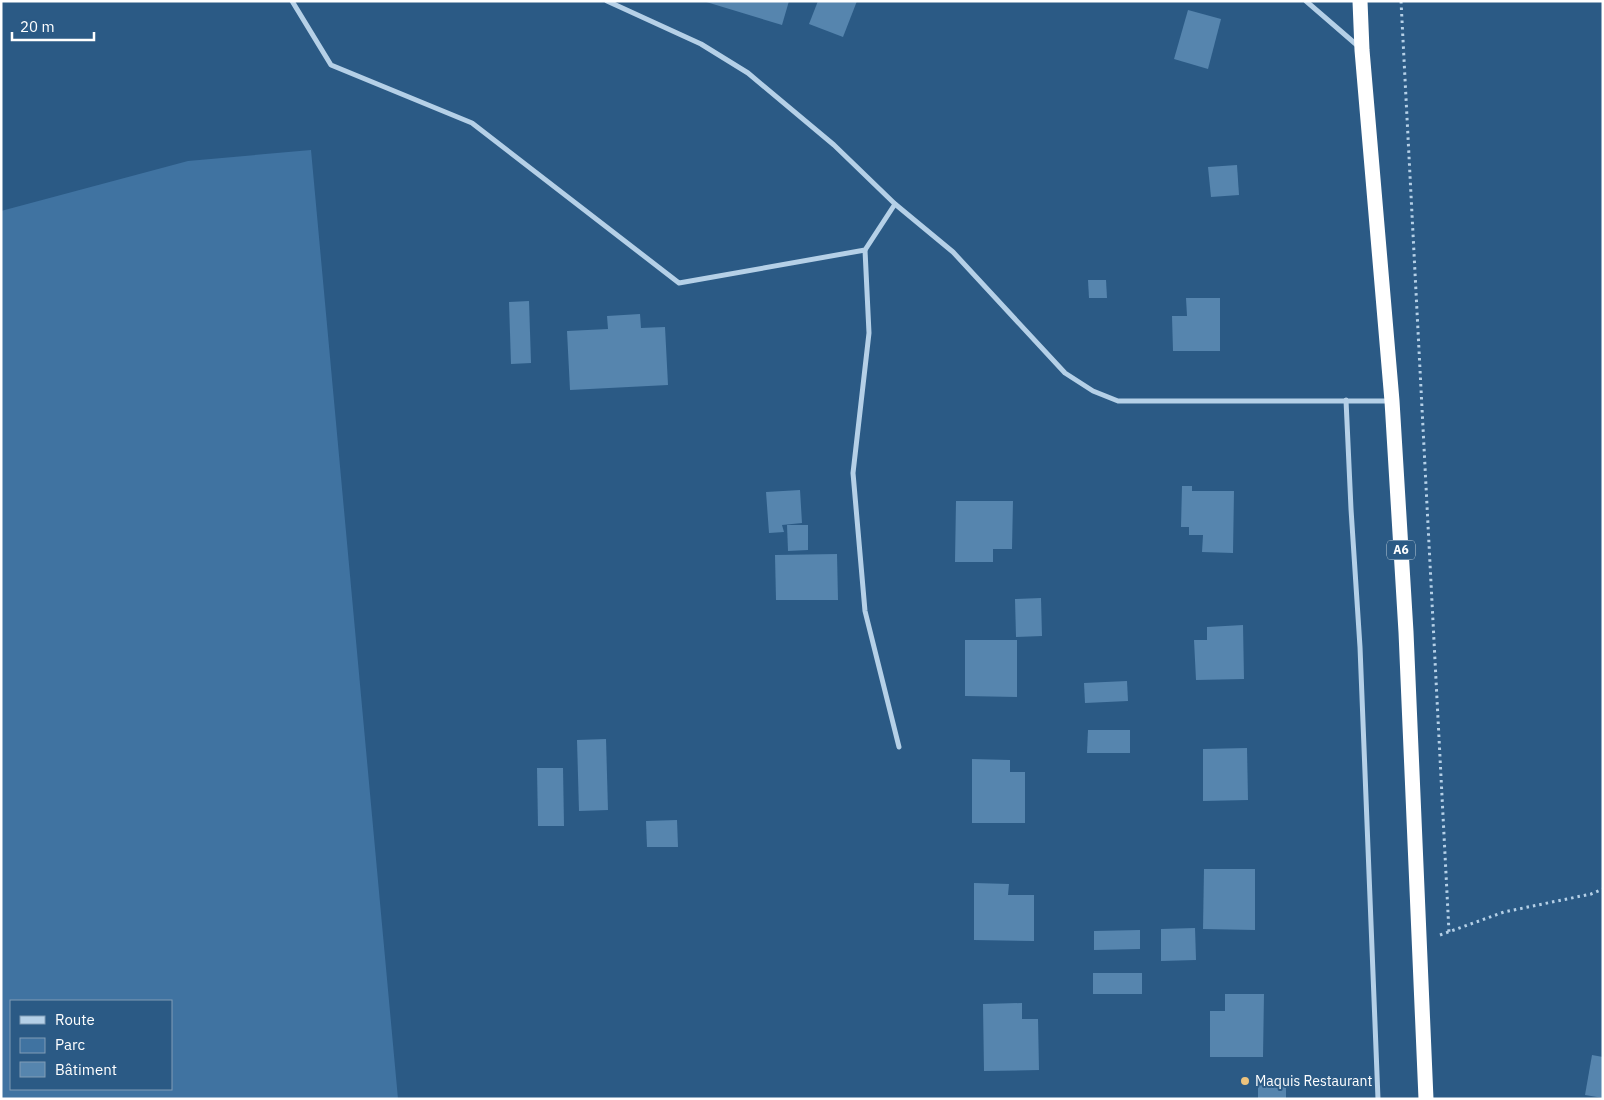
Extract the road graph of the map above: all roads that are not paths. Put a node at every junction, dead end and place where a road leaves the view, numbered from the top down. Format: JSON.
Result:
{"nodes":[{"id":1,"x":292,"y":1,"type":"edge"},
{"id":2,"x":607,"y":1,"type":"edge"},
{"id":3,"x":1306,"y":1,"type":"edge"},
{"id":4,"x":1360,"y":1,"type":"edge"},
{"id":5,"x":1362,"y":50,"type":"junction"},
{"id":6,"x":894,"y":204,"type":"junction"},
{"id":7,"x":865,"y":250,"type":"junction"},
{"id":8,"x":1346,"y":400,"type":"junction"},
{"id":9,"x":1392,"y":401,"type":"junction"},
{"id":10,"x":899,"y":747,"type":"dead end"},
{"id":11,"x":1378,"y":1099,"type":"edge"},
{"id":12,"x":1426,"y":1099,"type":"edge"}],
"edges":[{"from":1,"to":7,"type":"street"},
{"from":2,"to":6,"type":"street"},
{"from":3,"to":5,"type":"street"},
{"from":4,"to":5,"type":"highway","number":"A6"},
{"from":5,"to":9,"type":"highway","number":"A6"},
{"from":6,"to":7,"type":"street"},
{"from":6,"to":8,"type":"street"},
{"from":7,"to":10,"type":"street"},
{"from":8,"to":9,"type":"street"},
{"from":8,"to":11,"type":"street"},
{"from":9,"to":12,"type":"highway","number":"A6"}]}
